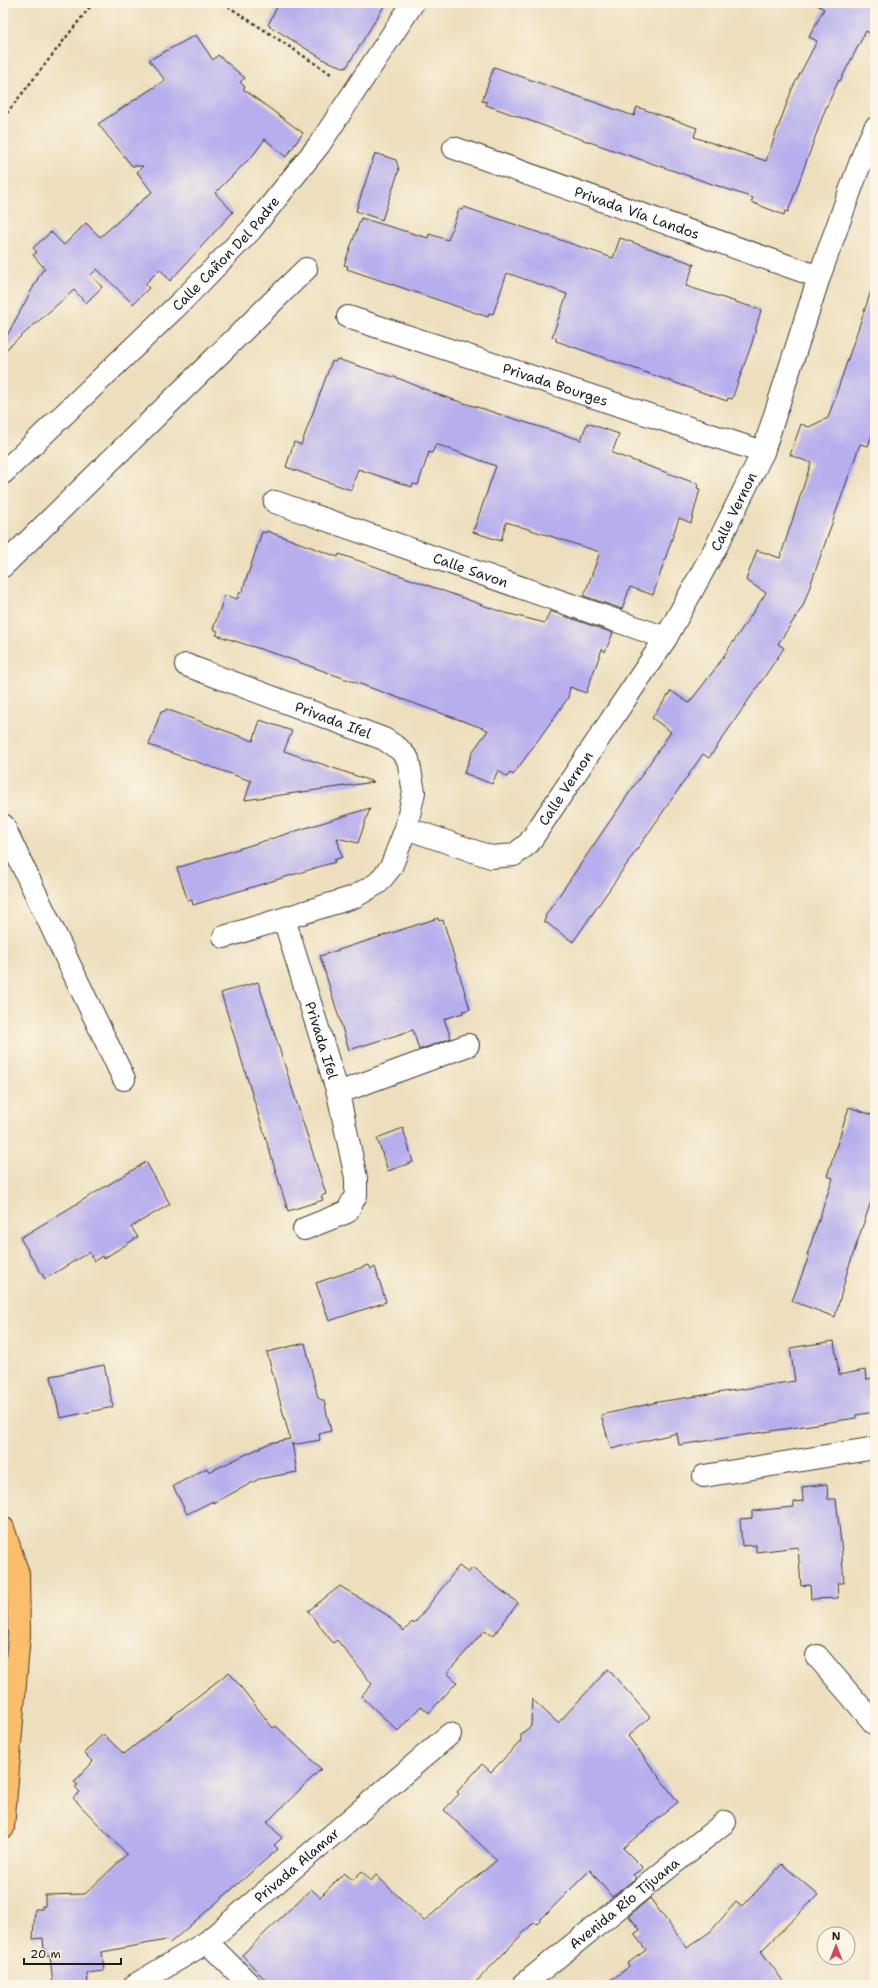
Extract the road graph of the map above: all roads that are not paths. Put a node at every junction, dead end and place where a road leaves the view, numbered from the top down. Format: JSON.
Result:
{"nodes":[{"id":1,"x":413,"y":3,"type":"edge"},
{"id":2,"x":875,"y":128,"type":"edge"},
{"id":3,"x":454,"y":148,"type":"dead end"},
{"id":4,"x":306,"y":269,"type":"dead end"},
{"id":5,"x":819,"y":277,"type":"junction"},
{"id":6,"x":348,"y":317,"type":"dead end"},
{"id":7,"x":762,"y":452,"type":"junction"},
{"id":8,"x":3,"y":473,"type":"edge"},
{"id":9,"x":275,"y":502,"type":"dead end"},
{"id":10,"x":3,"y":566,"type":"edge"},
{"id":11,"x":666,"y":638,"type":"junction"},
{"id":12,"x":186,"y":665,"type":"dead end"},
{"id":13,"x":3,"y":825,"type":"edge"},
{"id":14,"x":406,"y":828,"type":"junction"},
{"id":15,"x":284,"y":919,"type":"junction"},
{"id":16,"x":224,"y":937,"type":"dead end"},
{"id":17,"x":468,"y":1045,"type":"dead end"},
{"id":18,"x":124,"y":1079,"type":"dead end"},
{"id":19,"x":338,"y":1093,"type":"junction"},
{"id":20,"x":304,"y":1230,"type":"dead end"},
{"id":21,"x":875,"y":1448,"type":"edge"},
{"id":22,"x":704,"y":1476,"type":"dead end"},
{"id":23,"x":3,"y":1528,"type":"edge"},
{"id":24,"x":816,"y":1656,"type":"dead end"},
{"id":25,"x":875,"y":1724,"type":"edge"},
{"id":26,"x":450,"y":1734,"type":"dead end"},
{"id":27,"x":726,"y":1822,"type":"dead end"},
{"id":28,"x":3,"y":1828,"type":"edge"},
{"id":29,"x":207,"y":1942,"type":"junction"},
{"id":30,"x":135,"y":1985,"type":"edge"},
{"id":31,"x":250,"y":1985,"type":"edge"},
{"id":32,"x":523,"y":1985,"type":"edge"}],
"edges":[{"from":1,"to":8,"type":"street","name":"Calle Cañon Del Padre"},
{"from":2,"to":5,"type":"street","name":"Calle Vernon"},
{"from":3,"to":5,"type":"street","name":"Privada Vía Landos"},
{"from":4,"to":10,"type":"street"},
{"from":5,"to":7,"type":"street","name":"Calle Vernon"},
{"from":6,"to":7,"type":"street","name":"Privada Bourges"},
{"from":7,"to":11,"type":"street","name":"Calle Vernon"},
{"from":9,"to":11,"type":"street","name":"Calle Savon"},
{"from":11,"to":14,"type":"street","name":"Calle Vernon"},
{"from":12,"to":14,"type":"street","name":"Privada Ifel"},
{"from":13,"to":18,"type":"street"},
{"from":14,"to":15,"type":"street","name":"Privada Ifel"},
{"from":15,"to":16,"type":"street","name":"Privada Ifel"},
{"from":15,"to":19,"type":"street","name":"Privada Ifel"},
{"from":17,"to":19,"type":"street","name":"Privada Ifel"},
{"from":19,"to":20,"type":"street","name":"Privada Ifel"},
{"from":21,"to":22,"type":"street"},
{"from":23,"to":28,"type":"main road"},
{"from":24,"to":25,"type":"street"},
{"from":26,"to":29,"type":"street","name":"Privada Alamar"},
{"from":27,"to":32,"type":"street","name":"Avenida Río Tijuana"},
{"from":29,"to":30,"type":"street","name":"Privada Alamar"},
{"from":29,"to":31,"type":"street"}]}
